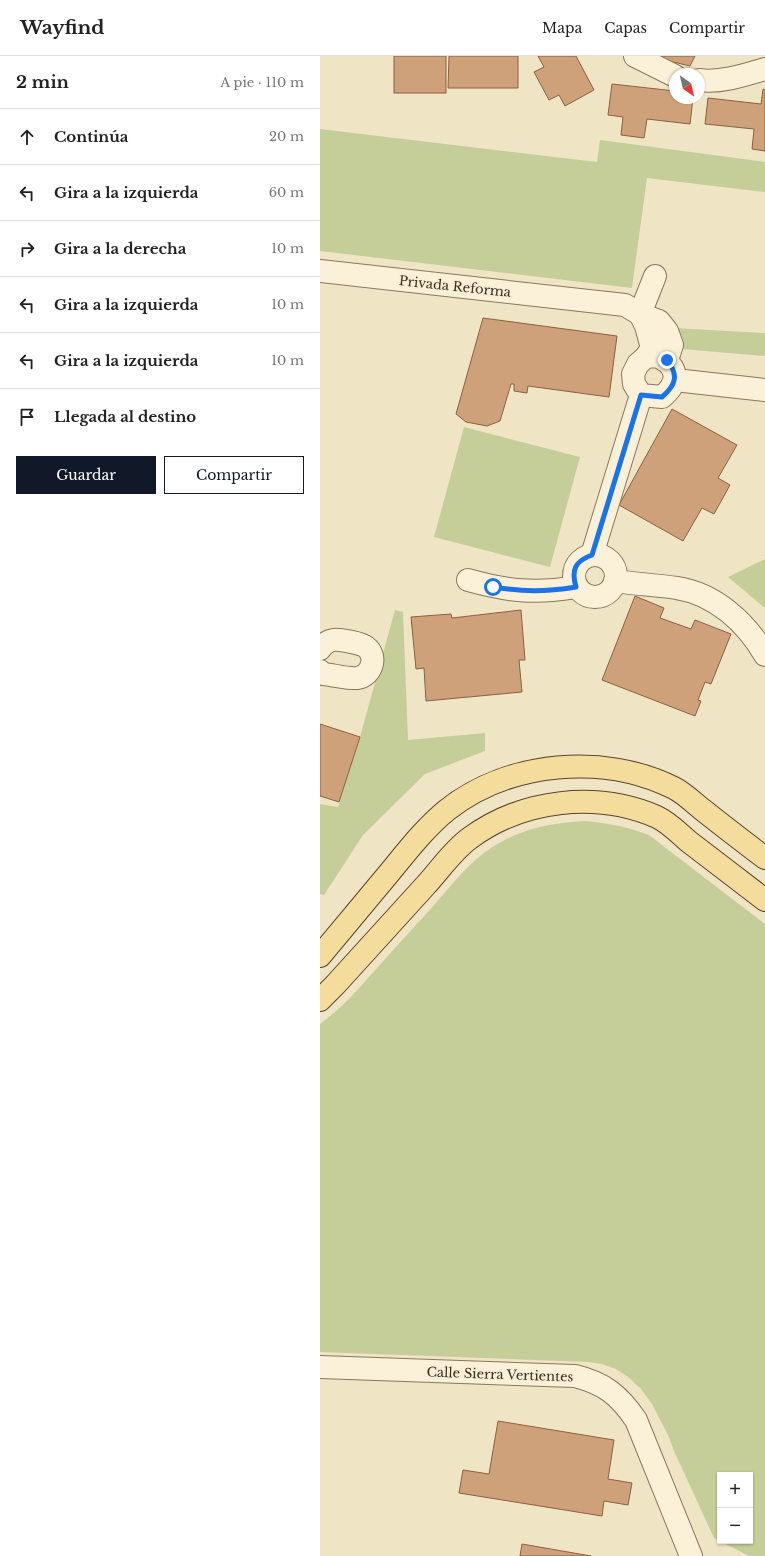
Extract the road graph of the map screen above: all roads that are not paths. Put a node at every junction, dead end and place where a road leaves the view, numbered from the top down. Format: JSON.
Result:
{"nodes":[{"id":1,"x":635,"y":56,"type":"edge"},
{"id":2,"x":765,"y":69,"type":"edge"},
{"id":3,"x":669,"y":73,"type":"edge"},
{"id":4,"x":705,"y":81,"type":"edge"},
{"id":5,"x":320,"y":271,"type":"edge"},
{"id":6,"x":654,"y":276,"type":"dead end"},
{"id":7,"x":640,"y":314,"type":"junction"},
{"id":8,"x":663,"y":366,"type":"junction"},
{"id":9,"x":765,"y":390,"type":"edge"},
{"id":10,"x":641,"y":395,"type":"junction"},
{"id":11,"x":592,"y":555,"type":"junction"},
{"id":12,"x":468,"y":580,"type":"dead end"},
{"id":13,"x":615,"y":582,"type":"junction"},
{"id":14,"x":576,"y":587,"type":"junction"},
{"id":15,"x":320,"y":649,"type":"edge"},
{"id":16,"x":765,"y":655,"type":"edge"},
{"id":17,"x":320,"y":671,"type":"edge"},
{"id":18,"x":765,"y":858,"type":"edge"},
{"id":19,"x":765,"y":900,"type":"edge"},
{"id":20,"x":320,"y":956,"type":"edge"},
{"id":21,"x":320,"y":1000,"type":"edge"},
{"id":22,"x":320,"y":1367,"type":"edge"},
{"id":23,"x":691,"y":1556,"type":"edge"}],
"edges":[{"from":1,"to":3,"type":"street"},
{"from":2,"to":4,"type":"street"},
{"from":5,"to":7,"type":"street","name":"Privada Reforma"},
{"from":6,"to":7,"type":"street"},
{"from":7,"to":8,"type":"street"},
{"from":8,"to":9,"type":"street"},
{"from":8,"to":10,"type":"street"},
{"from":8,"to":10,"type":"street"},
{"from":10,"to":11,"type":"street"},
{"from":11,"to":13,"type":"street"},
{"from":11,"to":14,"type":"street"},
{"from":12,"to":14,"type":"street"},
{"from":13,"to":14,"type":"street"},
{"from":13,"to":16,"type":"street"},
{"from":15,"to":17,"type":"street"},
{"from":18,"to":20,"type":"main road"},
{"from":19,"to":21,"type":"main road"},
{"from":22,"to":23,"type":"street","name":"Calle Sierra Vertientes"}]}
